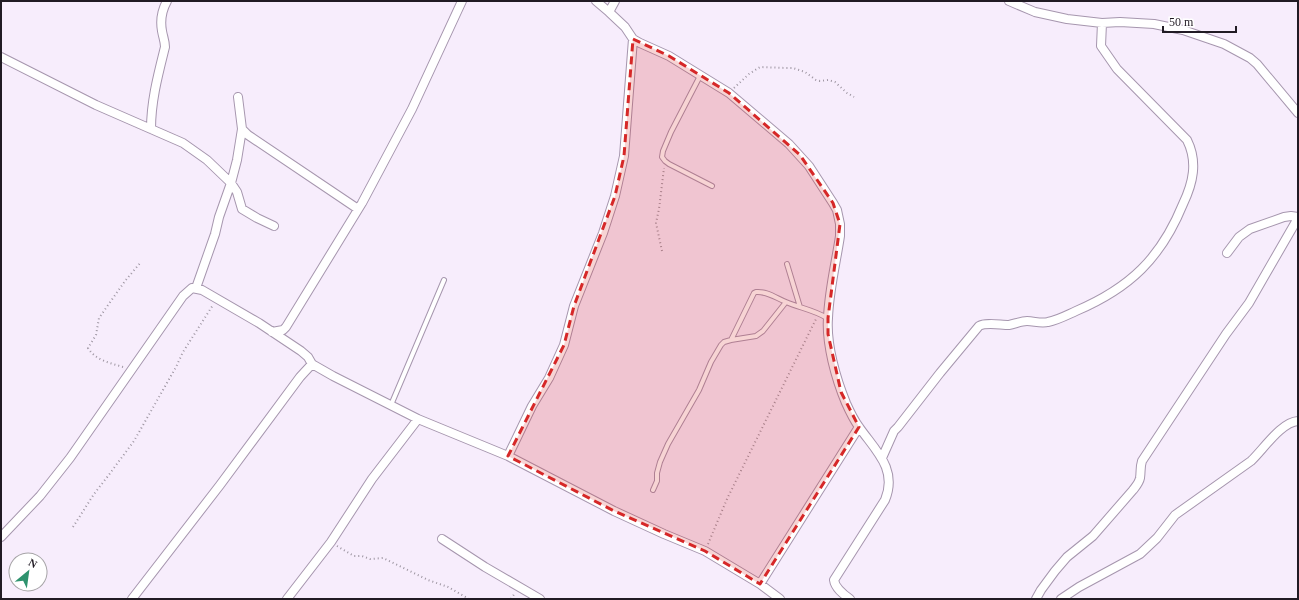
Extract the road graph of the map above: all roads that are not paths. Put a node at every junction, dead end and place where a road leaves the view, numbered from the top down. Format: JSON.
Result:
{"nodes":[{"id":1,"x":167,"y":1,"type":"edge"},
{"id":2,"x":462,"y":1,"type":"edge"},
{"id":3,"x":596,"y":1,"type":"edge"},
{"id":4,"x":615,"y":1,"type":"edge"},
{"id":5,"x":1009,"y":1,"type":"edge"},
{"id":6,"x":609,"y":12,"type":"junction"},
{"id":7,"x":1102,"y":23,"type":"junction"},
{"id":8,"x":633,"y":39,"type":"junction"},
{"id":9,"x":1,"y":57,"type":"edge"},
{"id":10,"x":701,"y":75,"type":"junction"},
{"id":11,"x":238,"y":97,"type":"dead end"},
{"id":12,"x":1298,"y":113,"type":"edge"},
{"id":13,"x":242,"y":129,"type":"junction"},
{"id":14,"x":151,"y":130,"type":"junction"},
{"id":15,"x":231,"y":183,"type":"junction"},
{"id":16,"x":712,"y":186,"type":"dead end"},
{"id":17,"x":358,"y":210,"type":"junction"},
{"id":18,"x":1298,"y":217,"type":"edge"},
{"id":19,"x":274,"y":226,"type":"dead end"},
{"id":20,"x":1227,"y":253,"type":"dead end"},
{"id":21,"x":787,"y":264,"type":"dead end"},
{"id":22,"x":444,"y":280,"type":"dead end"},
{"id":23,"x":196,"y":288,"type":"junction"},
{"id":24,"x":786,"y":302,"type":"junction"},
{"id":25,"x":800,"y":307,"type":"junction"},
{"id":26,"x":828,"y":318,"type":"junction"},
{"id":27,"x":272,"y":332,"type":"junction"},
{"id":28,"x":731,"y":340,"type":"junction"},
{"id":29,"x":312,"y":364,"type":"junction"},
{"id":30,"x":390,"y":405,"type":"junction"},
{"id":31,"x":418,"y":419,"type":"junction"},
{"id":32,"x":1298,"y":421,"type":"edge"},
{"id":33,"x":859,"y":427,"type":"junction"},
{"id":34,"x":508,"y":456,"type":"junction"},
{"id":35,"x":882,"y":458,"type":"junction"},
{"id":36,"x":653,"y":490,"type":"dead end"},
{"id":37,"x":1,"y":537,"type":"edge"},
{"id":38,"x":442,"y":539,"type":"dead end"},
{"id":39,"x":760,"y":584,"type":"junction"},
{"id":40,"x":132,"y":599,"type":"edge"},
{"id":41,"x":287,"y":599,"type":"edge"},
{"id":42,"x":540,"y":599,"type":"edge"},
{"id":43,"x":780,"y":599,"type":"edge"},
{"id":44,"x":850,"y":599,"type":"edge"},
{"id":45,"x":1036,"y":599,"type":"edge"},
{"id":46,"x":1061,"y":599,"type":"edge"}],
"edges":[{"from":1,"to":14,"type":"street"},
{"from":2,"to":17,"type":"street"},
{"from":3,"to":6,"type":"street"},
{"from":4,"to":6,"type":"street"},
{"from":5,"to":7,"type":"street"},
{"from":6,"to":8,"type":"street"},
{"from":7,"to":12,"type":"street"},
{"from":7,"to":35,"type":"street"},
{"from":8,"to":10,"type":"street"},
{"from":8,"to":34,"type":"street"},
{"from":9,"to":14,"type":"street"},
{"from":10,"to":16,"type":"lane"},
{"from":10,"to":26,"type":"street"},
{"from":11,"to":13,"type":"street"},
{"from":13,"to":15,"type":"street"},
{"from":13,"to":17,"type":"street"},
{"from":14,"to":15,"type":"street"},
{"from":15,"to":19,"type":"street"},
{"from":15,"to":23,"type":"street"},
{"from":17,"to":27,"type":"street"},
{"from":18,"to":20,"type":"street"},
{"from":18,"to":45,"type":"street"},
{"from":21,"to":25,"type":"lane"},
{"from":22,"to":30,"type":"lane"},
{"from":23,"to":27,"type":"street"},
{"from":23,"to":37,"type":"street"},
{"from":24,"to":25,"type":"lane"},
{"from":24,"to":28,"type":"lane"},
{"from":24,"to":28,"type":"lane"},
{"from":25,"to":26,"type":"lane"},
{"from":26,"to":33,"type":"street"},
{"from":27,"to":29,"type":"street"},
{"from":28,"to":36,"type":"lane"},
{"from":29,"to":30,"type":"street"},
{"from":29,"to":40,"type":"street"},
{"from":30,"to":31,"type":"street"},
{"from":31,"to":34,"type":"street"},
{"from":31,"to":41,"type":"street"},
{"from":32,"to":46,"type":"street"},
{"from":33,"to":35,"type":"street"},
{"from":33,"to":39,"type":"street"},
{"from":34,"to":39,"type":"street"},
{"from":35,"to":44,"type":"street"},
{"from":38,"to":42,"type":"street"},
{"from":39,"to":43,"type":"street"}]}
